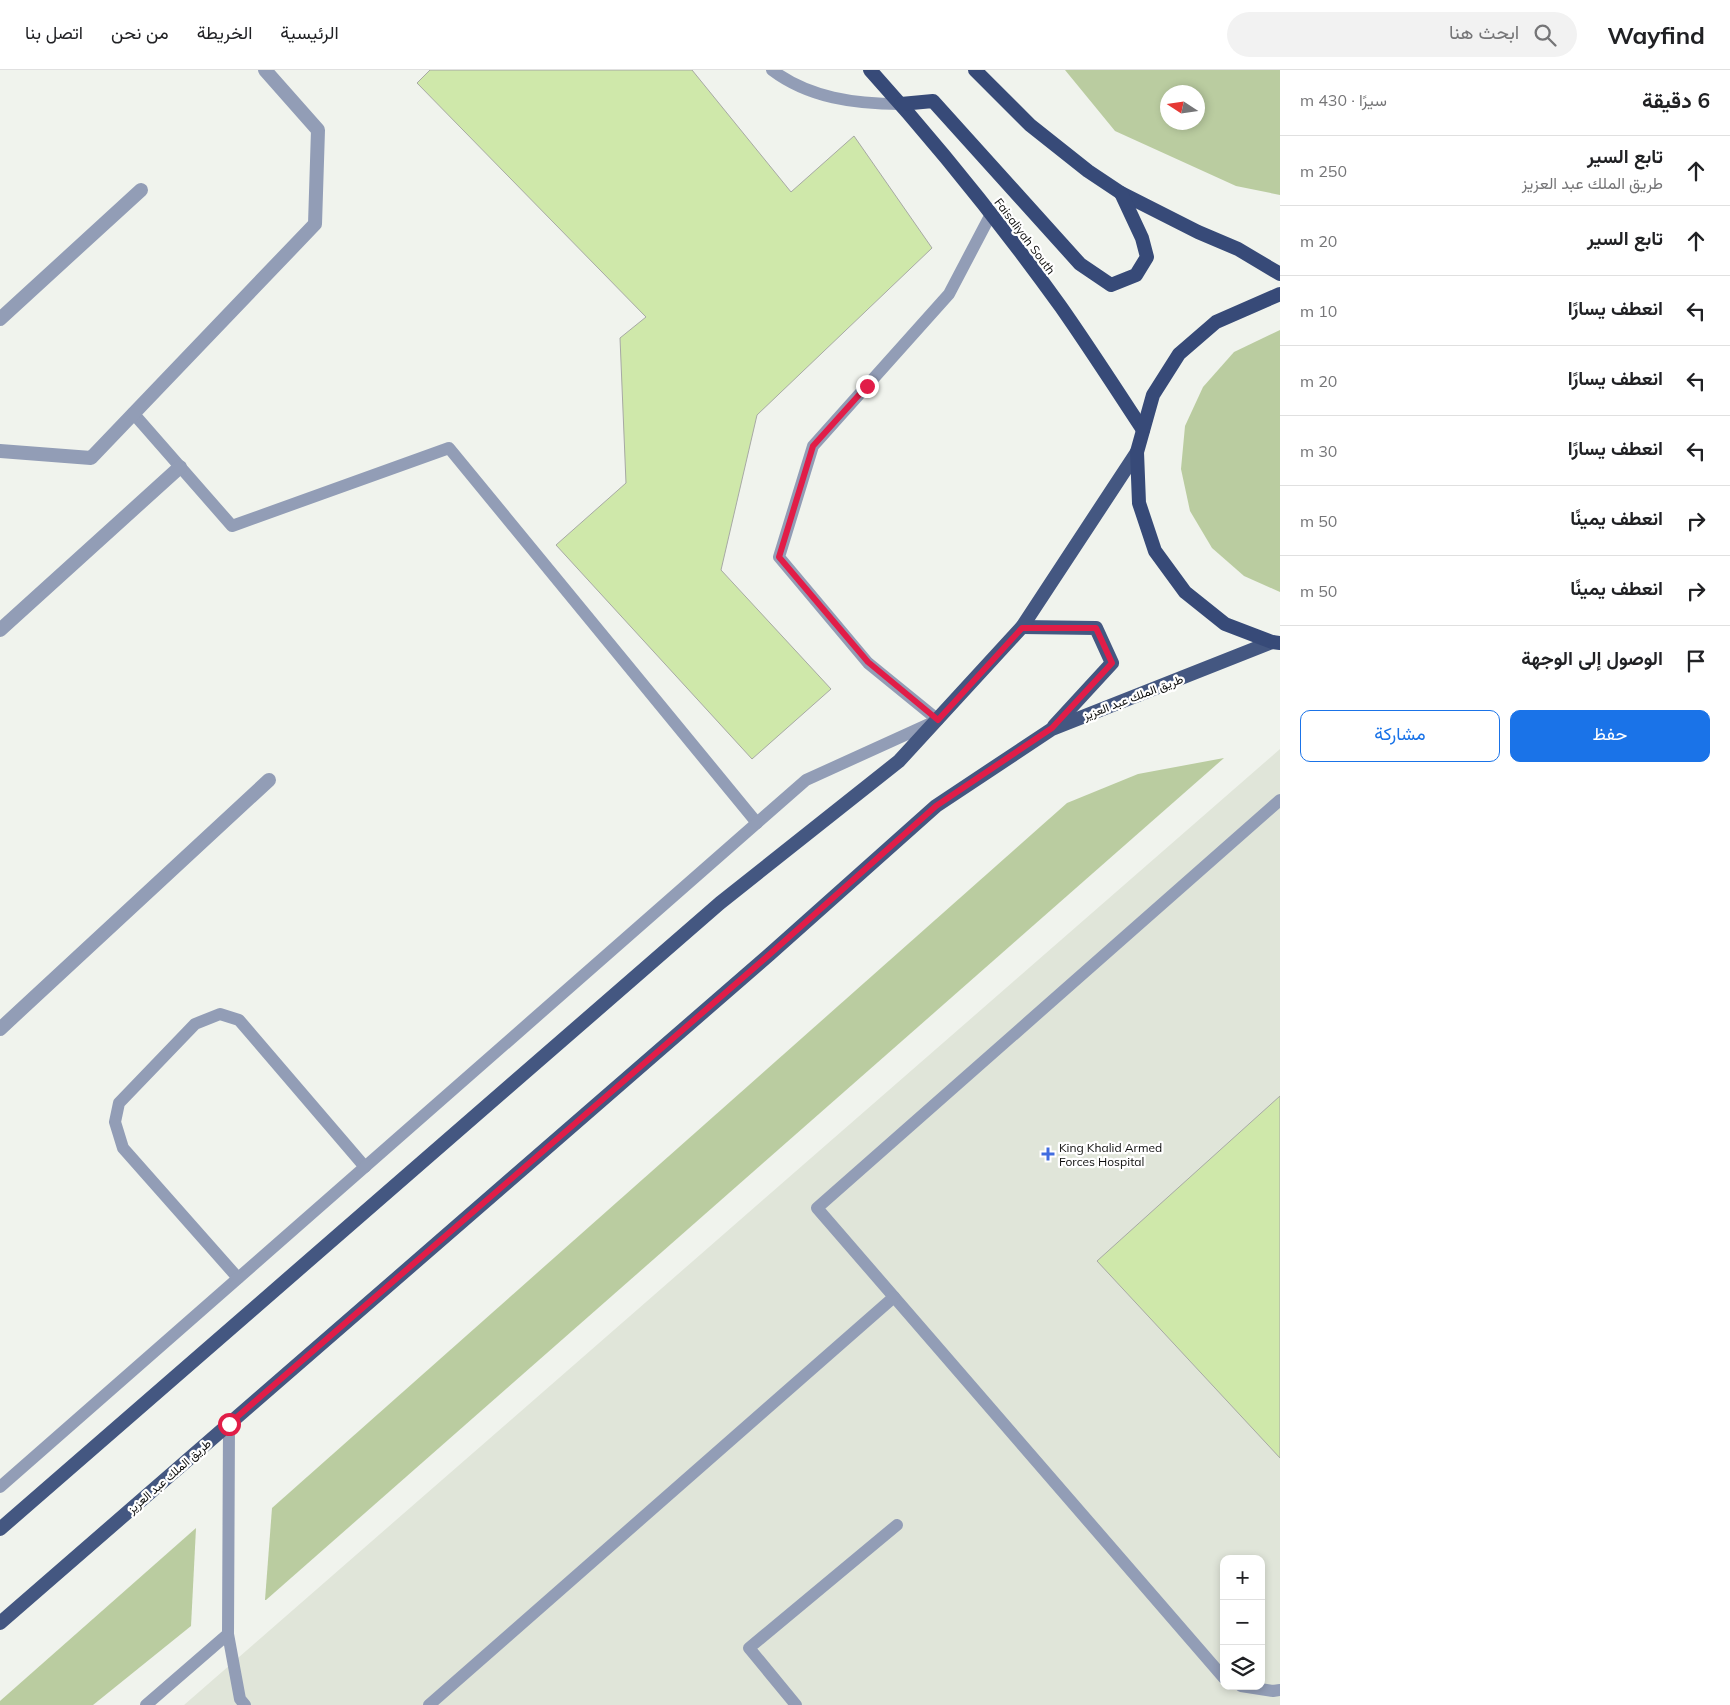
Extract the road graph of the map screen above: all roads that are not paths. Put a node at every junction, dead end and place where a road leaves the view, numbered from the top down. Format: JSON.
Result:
{"nodes":[{"id":1,"x":265,"y":70,"type":"edge"},
{"id":2,"x":772,"y":70,"type":"edge"},
{"id":3,"x":870,"y":70,"type":"edge"},
{"id":4,"x":975,"y":70,"type":"edge"},
{"id":5,"x":901,"y":104,"type":"junction"},
{"id":6,"x":141,"y":190,"type":"dead end"},
{"id":7,"x":1121,"y":193,"type":"junction"},
{"id":8,"x":991,"y":214,"type":"junction"},
{"id":9,"x":1280,"y":274,"type":"edge"},
{"id":10,"x":1280,"y":294,"type":"edge"},
{"id":11,"x":0,"y":319,"type":"edge"},
{"id":12,"x":133,"y":413,"type":"junction"},
{"id":13,"x":1143,"y":430,"type":"junction"},
{"id":14,"x":0,"y":451,"type":"edge"},
{"id":15,"x":1137,"y":452,"type":"junction"},
{"id":16,"x":180,"y":467,"type":"junction"},
{"id":17,"x":1022,"y":628,"type":"junction"},
{"id":18,"x":0,"y":630,"type":"edge"},
{"id":19,"x":1276,"y":643,"type":"edge"},
{"id":20,"x":938,"y":720,"type":"junction"},
{"id":21,"x":1052,"y":728,"type":"junction"},
{"id":22,"x":269,"y":780,"type":"dead end"},
{"id":23,"x":1280,"y":800,"type":"edge"},
{"id":24,"x":757,"y":822,"type":"junction"},
{"id":25,"x":0,"y":1029,"type":"edge"},
{"id":26,"x":365,"y":1167,"type":"junction"},
{"id":27,"x":238,"y":1278,"type":"junction"},
{"id":28,"x":894,"y":1298,"type":"junction"},
{"id":29,"x":229,"y":1424,"type":"junction"},
{"id":30,"x":0,"y":1487,"type":"edge"},
{"id":31,"x":898,"y":1524,"type":"dead end"},
{"id":32,"x":0,"y":1529,"type":"edge"},
{"id":33,"x":0,"y":1623,"type":"edge"},
{"id":34,"x":228,"y":1634,"type":"junction"},
{"id":35,"x":1220,"y":1673,"type":"edge"},
{"id":36,"x":1265,"y":1689,"type":"edge"},
{"id":37,"x":1280,"y":1690,"type":"edge"},
{"id":38,"x":146,"y":1705,"type":"edge"},
{"id":39,"x":245,"y":1705,"type":"edge"},
{"id":40,"x":429,"y":1705,"type":"edge"},
{"id":41,"x":796,"y":1705,"type":"edge"}],
"edges":[{"from":1,"to":12,"type":"street"},
{"from":2,"to":5,"type":"lane"},
{"from":3,"to":5,"type":"highway","name":"Faisaliyah South"},
{"from":4,"to":7,"type":"highway"},
{"from":5,"to":7,"type":"highway"},
{"from":5,"to":8,"type":"highway","name":"Faisaliyah South"},
{"from":6,"to":11,"type":"street"},
{"from":7,"to":9,"type":"highway"},
{"from":8,"to":13,"type":"highway","name":"Faisaliyah South"},
{"from":8,"to":20,"type":"lane"},
{"from":10,"to":13,"type":"highway"},
{"from":12,"to":14,"type":"street"},
{"from":12,"to":16,"type":"lane"},
{"from":13,"to":15,"type":"highway"},
{"from":15,"to":17,"type":"main road"},
{"from":15,"to":19,"type":"highway"},
{"from":16,"to":18,"type":"street"},
{"from":16,"to":24,"type":"lane"},
{"from":17,"to":20,"type":"main road"},
{"from":17,"to":21,"type":"main road"},
{"from":19,"to":21,"type":"main road","name":"طريق الملك عبد العزيز"},
{"from":20,"to":24,"type":"lane"},
{"from":20,"to":32,"type":"main road"},
{"from":21,"to":29,"type":"main road","name":"طريق الملك عبد العزيز"},
{"from":22,"to":25,"type":"street"},
{"from":23,"to":28,"type":"lane"},
{"from":24,"to":26,"type":"lane"},
{"from":26,"to":27,"type":"lane"},
{"from":26,"to":27,"type":"lane"},
{"from":27,"to":30,"type":"lane"},
{"from":28,"to":35,"type":"lane"},
{"from":28,"to":40,"type":"lane"},
{"from":29,"to":33,"type":"main road","name":"طريق الملك عبد العزيز"},
{"from":29,"to":34,"type":"lane"},
{"from":31,"to":41,"type":"lane"},
{"from":34,"to":38,"type":"lane"},
{"from":34,"to":39,"type":"lane"},
{"from":36,"to":37,"type":"lane"}]}
